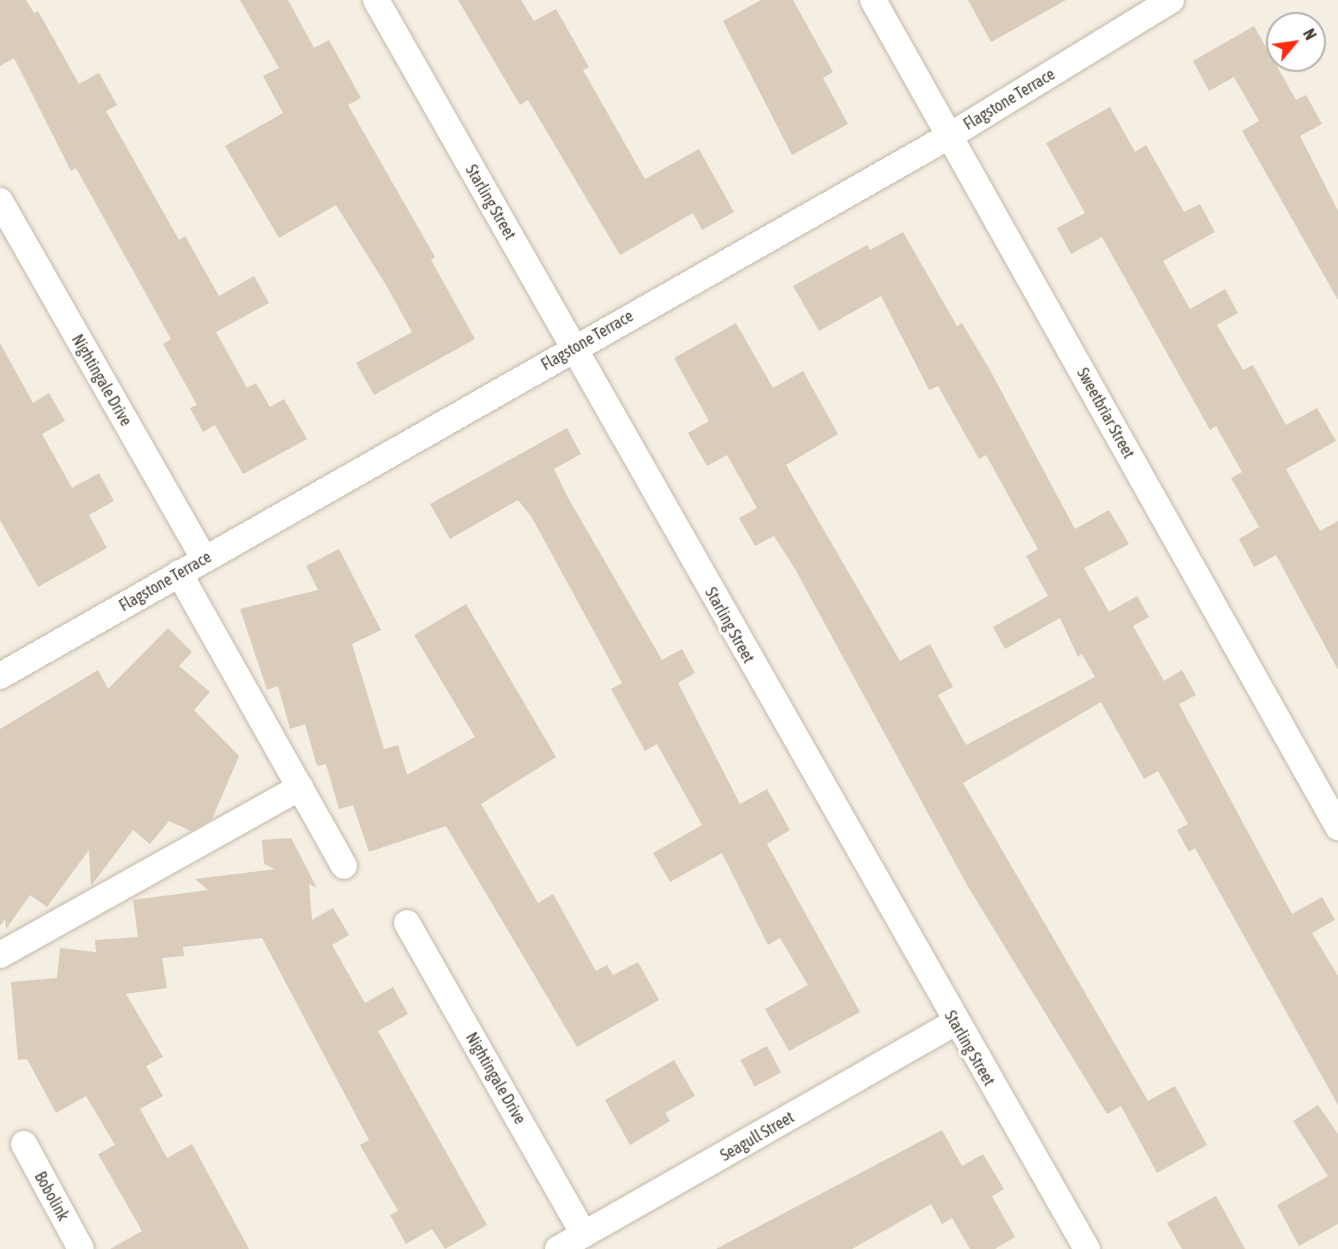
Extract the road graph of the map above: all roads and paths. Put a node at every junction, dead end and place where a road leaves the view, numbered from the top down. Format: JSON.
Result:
{"nodes":[{"id":1,"x":376,"y":0,"type":"edge"},
{"id":2,"x":873,"y":0,"type":"edge"},
{"id":3,"x":1171,"y":0,"type":"edge"},
{"id":4,"x":951,"y":135,"type":"junction"},
{"id":5,"x":0,"y":201,"type":"edge"},
{"id":6,"x":573,"y":347,"type":"junction"},
{"id":7,"x":204,"y":559,"type":"junction"},
{"id":8,"x":179,"y":573,"type":"junction"},
{"id":9,"x":0,"y":676,"type":"edge"},
{"id":10,"x":300,"y":787,"type":"junction"},
{"id":11,"x":1338,"y":826,"type":"edge"},
{"id":12,"x":344,"y":866,"type":"dead end"},
{"id":13,"x":407,"y":923,"type":"dead end"},
{"id":14,"x":0,"y":955,"type":"edge"},
{"id":15,"x":955,"y":1023,"type":"junction"},
{"id":16,"x":24,"y":1143,"type":"dead end"},
{"id":17,"x":584,"y":1234,"type":"junction"},
{"id":18,"x":81,"y":1249,"type":"edge"},
{"id":19,"x":558,"y":1249,"type":"edge"},
{"id":20,"x":1088,"y":1249,"type":"edge"}],
"edges":[{"from":1,"to":6,"type":"street","name":"Starling Street"},
{"from":2,"to":4,"type":"street","name":"Sweetbriar Street"},
{"from":3,"to":4,"type":"street","name":"Flagstone Terrace"},
{"from":4,"to":6,"type":"street","name":"Flagstone Terrace"},
{"from":4,"to":11,"type":"street","name":"Sweetbriar Street"},
{"from":5,"to":7,"type":"street","name":"Nightingale Drive"},
{"from":6,"to":7,"type":"street","name":"Flagstone Terrace"},
{"from":6,"to":15,"type":"street","name":"Starling Street"},
{"from":7,"to":8,"type":"street","name":"Flagstone Terrace"},
{"from":8,"to":9,"type":"street","name":"Flagstone Terrace"},
{"from":8,"to":10,"type":"street"},
{"from":10,"to":12,"type":"street"},
{"from":10,"to":14,"type":"street"},
{"from":13,"to":17,"type":"street","name":"Nightingale Drive"},
{"from":15,"to":17,"type":"street","name":"Seagull Street"},
{"from":15,"to":20,"type":"street","name":"Starling Street"},
{"from":16,"to":18,"type":"street","name":"Bobolink"},
{"from":17,"to":19,"type":"street","name":"Seagull Street"}]}
